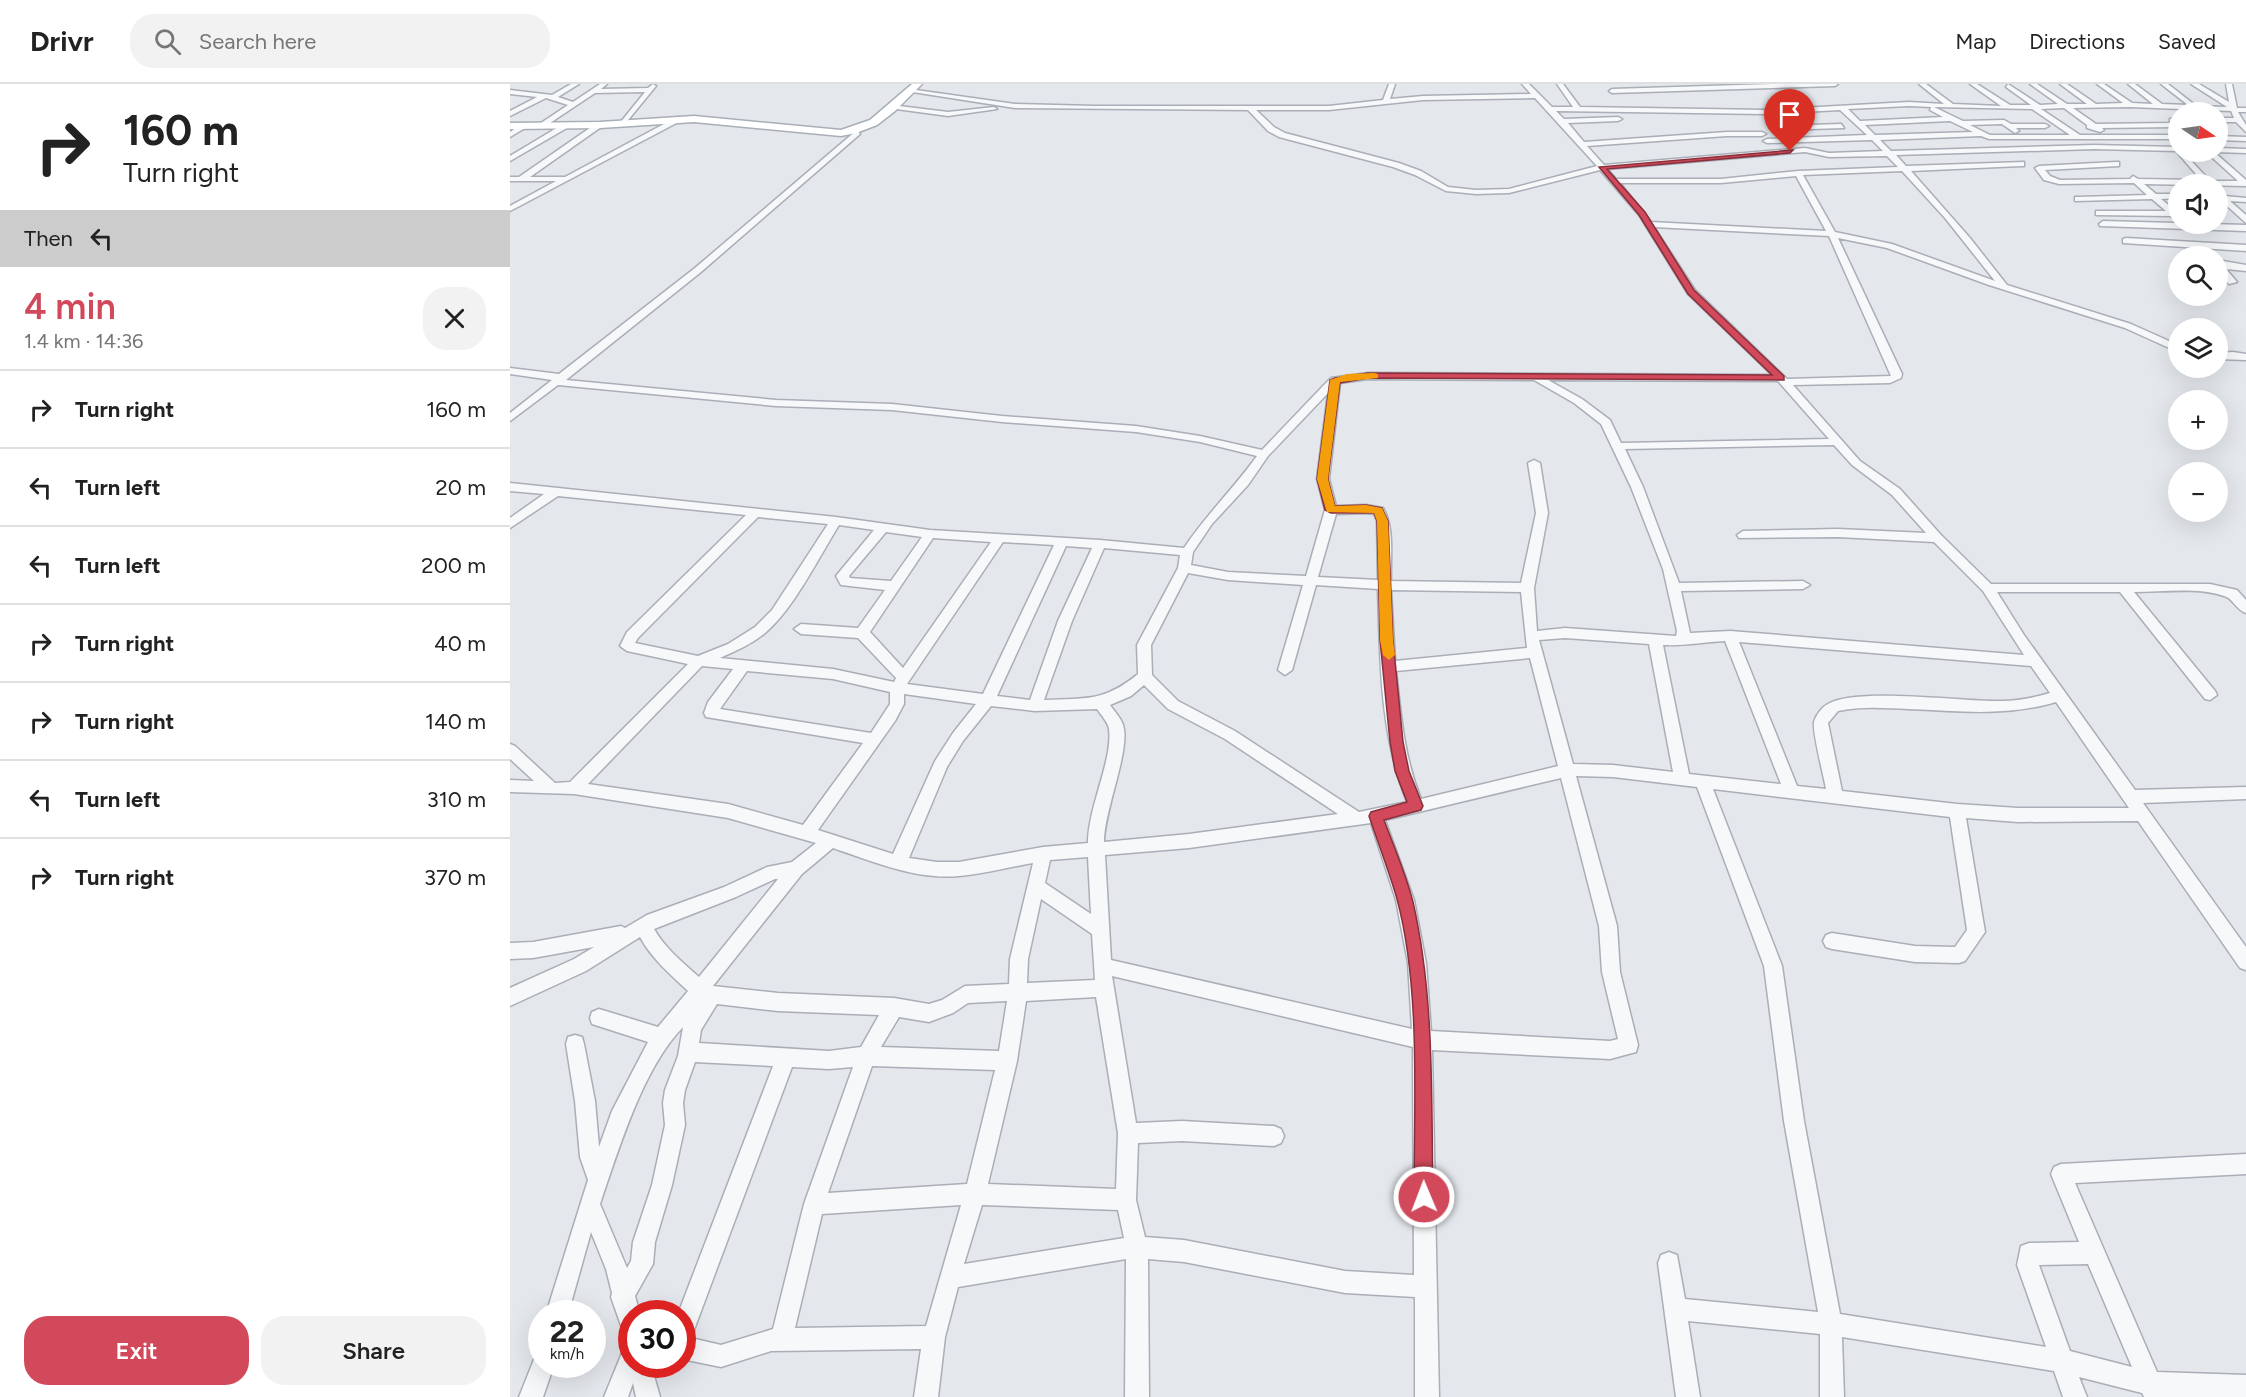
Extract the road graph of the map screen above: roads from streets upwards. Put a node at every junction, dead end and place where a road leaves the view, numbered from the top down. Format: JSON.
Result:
{"nodes":[{"id":1,"x":576,"y":84,"type":"edge"},
{"id":2,"x":604,"y":84,"type":"edge"},
{"id":3,"x":655,"y":84,"type":"edge"},
{"id":4,"x":1392,"y":84,"type":"edge"},
{"id":5,"x":1525,"y":84,"type":"edge"},
{"id":6,"x":1560,"y":84,"type":"edge"},
{"id":7,"x":1607,"y":84,"type":"edge"},
{"id":8,"x":1835,"y":84,"type":"edge"},
{"id":9,"x":1922,"y":84,"type":"edge"},
{"id":10,"x":1973,"y":84,"type":"edge"},
{"id":11,"x":2033,"y":84,"type":"edge"},
{"id":12,"x":2063,"y":84,"type":"edge"},
{"id":13,"x":2100,"y":84,"type":"edge"},
{"id":14,"x":2131,"y":84,"type":"edge"},
{"id":15,"x":2164,"y":84,"type":"edge"},
{"id":16,"x":2194,"y":84,"type":"edge"},
{"id":17,"x":2229,"y":84,"type":"edge"},
{"id":18,"x":1785,"y":85,"type":"edge"},
{"id":19,"x":2008,"y":86,"type":"dead end"},
{"id":20,"x":538,"y":87,"type":"dead end"},
{"id":21,"x":913,"y":87,"type":"edge"},
{"id":22,"x":1676,"y":87,"type":"edge"},
{"id":23,"x":1746,"y":87,"type":"junction"},
{"id":24,"x":1716,"y":88,"type":"junction"},
{"id":25,"x":649,"y":90,"type":"junction"},
{"id":26,"x":594,"y":91,"type":"junction"},
{"id":27,"x":1612,"y":91,"type":"junction"},
{"id":28,"x":510,"y":93,"type":"edge"},
{"id":29,"x":524,"y":94,"type":"junction"},
{"id":30,"x":1795,"y":94,"type":"dead end"},
{"id":31,"x":549,"y":96,"type":"junction"},
{"id":32,"x":1536,"y":96,"type":"junction"},
{"id":33,"x":1723,"y":96,"type":"dead end"},
{"id":34,"x":1755,"y":96,"type":"dead end"},
{"id":35,"x":1803,"y":102,"type":"dead end"},
{"id":36,"x":2188,"y":102,"type":"edge"},
{"id":37,"x":1385,"y":103,"type":"junction"},
{"id":38,"x":1731,"y":104,"type":"dead end"},
{"id":39,"x":1918,"y":104,"type":"junction"},
{"id":40,"x":573,"y":105,"type":"junction"},
{"id":41,"x":2096,"y":105,"type":"junction"},
{"id":42,"x":2159,"y":105,"type":"junction"},
{"id":43,"x":2168,"y":105,"type":"edge"},
{"id":44,"x":1015,"y":106,"type":"junction"},
{"id":45,"x":1951,"y":106,"type":"junction"},
{"id":46,"x":2064,"y":106,"type":"junction"},
{"id":47,"x":891,"y":107,"type":"junction"},
{"id":48,"x":2036,"y":107,"type":"junction"},
{"id":49,"x":2228,"y":107,"type":"edge"},
{"id":50,"x":2232,"y":107,"type":"junction"},
{"id":51,"x":1250,"y":108,"type":"junction"},
{"id":52,"x":1842,"y":108,"type":"junction"},
{"id":53,"x":2008,"y":108,"type":"junction"},
{"id":54,"x":2129,"y":108,"type":"junction"},
{"id":55,"x":1549,"y":109,"type":"junction"},
{"id":56,"x":1578,"y":109,"type":"junction"},
{"id":57,"x":1626,"y":109,"type":"junction"},
{"id":58,"x":1766,"y":109,"type":"junction"},
{"id":59,"x":1655,"y":110,"type":"junction"},
{"id":60,"x":1812,"y":110,"type":"junction"},
{"id":61,"x":2246,"y":110,"type":"edge"},
{"id":62,"x":1741,"y":112,"type":"junction"},
{"id":63,"x":510,"y":114,"type":"edge"},
{"id":64,"x":2137,"y":118,"type":"dead end"},
{"id":65,"x":680,"y":119,"type":"junction"},
{"id":66,"x":1750,"y":119,"type":"dead end"},
{"id":67,"x":2228,"y":120,"type":"edge"},
{"id":68,"x":2238,"y":120,"type":"junction"},
{"id":69,"x":1562,"y":121,"type":"junction"},
{"id":70,"x":1958,"y":121,"type":"junction"},
{"id":71,"x":624,"y":123,"type":"junction"},
{"id":72,"x":1859,"y":123,"type":"junction"},
{"id":73,"x":526,"y":125,"type":"junction"},
{"id":74,"x":544,"y":125,"type":"junction"},
{"id":75,"x":568,"y":125,"type":"junction"},
{"id":76,"x":600,"y":125,"type":"junction"},
{"id":77,"x":2146,"y":125,"type":"junction"},
{"id":78,"x":2168,"y":125,"type":"edge"},
{"id":79,"x":510,"y":126,"type":"edge"},
{"id":80,"x":1841,"y":126,"type":"dead end"},
{"id":81,"x":2009,"y":126,"type":"junction"},
{"id":82,"x":2061,"y":126,"type":"junction"},
{"id":83,"x":2072,"y":126,"type":"dead end"},
{"id":84,"x":2083,"y":126,"type":"dead end"},
{"id":85,"x":2094,"y":126,"type":"junction"},
{"id":86,"x":1756,"y":127,"type":"dead end"},
{"id":87,"x":1778,"y":128,"type":"junction"},
{"id":88,"x":2246,"y":130,"type":"edge"},
{"id":89,"x":857,"y":132,"type":"junction"},
{"id":90,"x":1981,"y":134,"type":"junction"},
{"id":91,"x":510,"y":135,"type":"edge"},
{"id":92,"x":2020,"y":136,"type":"junction"},
{"id":93,"x":2077,"y":136,"type":"junction"},
{"id":94,"x":2107,"y":136,"type":"junction"},
{"id":95,"x":2164,"y":136,"type":"junction"},
{"id":96,"x":2168,"y":136,"type":"edge"},
{"id":97,"x":1874,"y":137,"type":"junction"},
{"id":98,"x":1764,"y":138,"type":"junction"},
{"id":99,"x":2228,"y":138,"type":"edge"},
{"id":100,"x":2246,"y":139,"type":"edge"},
{"id":101,"x":2168,"y":140,"type":"edge"},
{"id":102,"x":1788,"y":141,"type":"junction"},
{"id":103,"x":1582,"y":144,"type":"junction"},
{"id":104,"x":510,"y":146,"type":"edge"},
{"id":105,"x":532,"y":146,"type":"junction"},
{"id":106,"x":2094,"y":147,"type":"junction"},
{"id":107,"x":2121,"y":147,"type":"junction"},
{"id":108,"x":2034,"y":148,"type":"junction"},
{"id":109,"x":2002,"y":149,"type":"junction"},
{"id":110,"x":2168,"y":149,"type":"edge"},
{"id":111,"x":2228,"y":151,"type":"edge"},
{"id":112,"x":1776,"y":152,"type":"junction"},
{"id":113,"x":2246,"y":152,"type":"edge"},
{"id":114,"x":1891,"y":153,"type":"junction"},
{"id":115,"x":510,"y":159,"type":"edge"},
{"id":116,"x":2189,"y":162,"type":"edge"},
{"id":117,"x":2221,"y":162,"type":"edge"},
{"id":118,"x":2116,"y":164,"type":"junction"},
{"id":119,"x":1602,"y":167,"type":"junction"},
{"id":120,"x":1907,"y":170,"type":"junction"},
{"id":121,"x":1798,"y":173,"type":"junction"},
{"id":122,"x":2199,"y":174,"type":"edge"},
{"id":123,"x":510,"y":179,"type":"edge"},
{"id":124,"x":520,"y":179,"type":"junction"},
{"id":125,"x":568,"y":179,"type":"junction"},
{"id":126,"x":2135,"y":180,"type":"junction"},
{"id":127,"x":1614,"y":181,"type":"junction"},
{"id":128,"x":2168,"y":181,"type":"edge"},
{"id":129,"x":2228,"y":184,"type":"edge"},
{"id":130,"x":2246,"y":184,"type":"edge"},
{"id":131,"x":510,"y":196,"type":"edge"},
{"id":132,"x":2154,"y":196,"type":"junction"},
{"id":133,"x":2168,"y":196,"type":"edge"},
{"id":134,"x":532,"y":197,"type":"junction"},
{"id":135,"x":2228,"y":197,"type":"edge"},
{"id":136,"x":2078,"y":199,"type":"dead end"},
{"id":137,"x":2246,"y":200,"type":"edge"},
{"id":138,"x":2168,"y":207,"type":"edge"},
{"id":139,"x":2228,"y":207,"type":"edge"},
{"id":140,"x":510,"y":208,"type":"edge"},
{"id":141,"x":2098,"y":213,"type":"dead end"},
{"id":142,"x":2168,"y":213,"type":"edge"},
{"id":143,"x":2246,"y":220,"type":"edge"},
{"id":144,"x":1648,"y":224,"type":"junction"},
{"id":145,"x":2103,"y":224,"type":"dead end"},
{"id":146,"x":2168,"y":224,"type":"edge"},
{"id":147,"x":2228,"y":227,"type":"edge"},
{"id":148,"x":2246,"y":228,"type":"edge"},
{"id":149,"x":1832,"y":234,"type":"junction"},
{"id":150,"x":2193,"y":234,"type":"edge"},
{"id":151,"x":2126,"y":241,"type":"dead end"},
{"id":152,"x":2202,"y":245,"type":"junction"},
{"id":153,"x":2246,"y":248,"type":"edge"},
{"id":154,"x":2228,"y":266,"type":"edge"},
{"id":155,"x":2246,"y":268,"type":"edge"},
{"id":156,"x":2228,"y":277,"type":"edge"},
{"id":157,"x":2232,"y":282,"type":"dead end"},
{"id":158,"x":2004,"y":287,"type":"junction"},
{"id":159,"x":2168,"y":344,"type":"edge"},
{"id":160,"x":2228,"y":356,"type":"edge"},
{"id":161,"x":2244,"y":357,"type":"edge"},
{"id":162,"x":510,"y":371,"type":"edge"},
{"id":163,"x":1536,"y":377,"type":"junction"},
{"id":164,"x":559,"y":380,"type":"junction"},
{"id":165,"x":1335,"y":380,"type":"junction"},
{"id":166,"x":1783,"y":380,"type":"junction"},
{"id":167,"x":510,"y":418,"type":"edge"},
{"id":168,"x":1838,"y":442,"type":"junction"},
{"id":169,"x":1619,"y":447,"type":"junction"},
{"id":170,"x":1264,"y":454,"type":"junction"},
{"id":171,"x":1534,"y":463,"type":"dead end"},
{"id":172,"x":510,"y":487,"type":"edge"},
{"id":173,"x":555,"y":492,"type":"junction"},
{"id":174,"x":1331,"y":510,"type":"junction"},
{"id":175,"x":755,"y":513,"type":"junction"},
{"id":176,"x":836,"y":521,"type":"junction"},
{"id":177,"x":510,"y":524,"type":"edge"},
{"id":178,"x":883,"y":528,"type":"junction"},
{"id":179,"x":930,"y":534,"type":"junction"},
{"id":180,"x":1743,"y":535,"type":"dead end"},
{"id":181,"x":1937,"y":538,"type":"junction"},
{"id":182,"x":998,"y":540,"type":"junction"},
{"id":183,"x":1062,"y":542,"type":"junction"},
{"id":184,"x":1100,"y":544,"type":"junction"},
{"id":185,"x":1187,"y":552,"type":"junction"},
{"id":186,"x":1184,"y":568,"type":"junction"},
{"id":187,"x":1311,"y":581,"type":"junction"},
{"id":188,"x":1384,"y":585,"type":"junction"},
{"id":189,"x":1803,"y":585,"type":"dead end"},
{"id":190,"x":892,"y":586,"type":"junction"},
{"id":191,"x":1674,"y":587,"type":"junction"},
{"id":192,"x":1527,"y":588,"type":"junction"},
{"id":193,"x":1988,"y":588,"type":"junction"},
{"id":194,"x":2124,"y":589,"type":"junction"},
{"id":195,"x":2246,"y":608,"type":"edge"},
{"id":196,"x":801,"y":628,"type":"dead end"},
{"id":197,"x":862,"y":633,"type":"junction"},
{"id":198,"x":1730,"y":636,"type":"junction"},
{"id":199,"x":1655,"y":638,"type":"junction"},
{"id":200,"x":1684,"y":638,"type":"junction"},
{"id":201,"x":1533,"y":644,"type":"junction"},
{"id":202,"x":2035,"y":661,"type":"junction"},
{"id":203,"x":699,"y":662,"type":"junction"},
{"id":204,"x":743,"y":666,"type":"junction"},
{"id":205,"x":1390,"y":667,"type":"junction"},
{"id":206,"x":1285,"y":670,"type":"dead end"},
{"id":207,"x":1145,"y":676,"type":"junction"},
{"id":208,"x":901,"y":683,"type":"junction"},
{"id":209,"x":2210,"y":695,"type":"dead end"},
{"id":210,"x":2060,"y":696,"type":"junction"},
{"id":211,"x":987,"y":701,"type":"junction"},
{"id":212,"x":1101,"y":703,"type":"junction"},
{"id":213,"x":1035,"y":706,"type":"junction"},
{"id":214,"x":874,"y":739,"type":"junction"},
{"id":215,"x":510,"y":750,"type":"edge"},
{"id":216,"x":1568,"y":770,"type":"junction"},
{"id":217,"x":1682,"y":778,"type":"junction"},
{"id":218,"x":1702,"y":780,"type":"junction"},
{"id":219,"x":510,"y":786,"type":"edge"},
{"id":220,"x":574,"y":788,"type":"junction"},
{"id":221,"x":552,"y":789,"type":"junction"},
{"id":222,"x":1791,"y":790,"type":"junction"},
{"id":223,"x":2246,"y":793,"type":"edge"},
{"id":224,"x":1835,"y":796,"type":"junction"},
{"id":225,"x":2130,"y":797,"type":"junction"},
{"id":226,"x":1416,"y":806,"type":"junction"},
{"id":227,"x":1957,"y":811,"type":"junction"},
{"id":228,"x":2142,"y":814,"type":"junction"},
{"id":229,"x":1366,"y":817,"type":"junction"},
{"id":230,"x":807,"y":833,"type":"junction"},
{"id":231,"x":831,"y":840,"type":"junction"},
{"id":232,"x":1096,"y":850,"type":"junction"},
{"id":233,"x":1043,"y":854,"type":"junction"},
{"id":234,"x":898,"y":863,"type":"junction"},
{"id":235,"x":796,"y":869,"type":"junction"},
{"id":236,"x":1036,"y":886,"type":"junction"},
{"id":237,"x":636,"y":929,"type":"junction"},
{"id":238,"x":1102,"y":931,"type":"junction"},
{"id":239,"x":1832,"y":941,"type":"dead end"},
{"id":240,"x":510,"y":951,"type":"edge"},
{"id":241,"x":2246,"y":962,"type":"edge"},
{"id":242,"x":1103,"y":966,"type":"junction"},
{"id":243,"x":1104,"y":988,"type":"junction"},
{"id":244,"x":707,"y":992,"type":"junction"},
{"id":245,"x":1018,"y":992,"type":"junction"},
{"id":246,"x":510,"y":997,"type":"edge"},
{"id":247,"x":894,"y":1007,"type":"junction"},
{"id":248,"x":599,"y":1018,"type":"dead end"},
{"id":249,"x":661,"y":1037,"type":"junction"},
{"id":250,"x":1422,"y":1040,"type":"junction"},
{"id":251,"x":575,"y":1044,"type":"dead end"},
{"id":252,"x":688,"y":1052,"type":"junction"},
{"id":253,"x":866,"y":1056,"type":"junction"},
{"id":254,"x":786,"y":1058,"type":"junction"},
{"id":255,"x":1007,"y":1061,"type":"junction"},
{"id":256,"x":1128,"y":1133,"type":"junction"},
{"id":257,"x":1274,"y":1136,"type":"dead end"},
{"id":258,"x":2246,"y":1164,"type":"edge"},
{"id":259,"x":598,"y":1180,"type":"junction"},
{"id":260,"x":975,"y":1194,"type":"junction"},
{"id":261,"x":1126,"y":1200,"type":"junction"},
{"id":262,"x":590,"y":1204,"type":"junction"},
{"id":263,"x":814,"y":1204,"type":"junction"},
{"id":264,"x":1137,"y":1247,"type":"junction"},
{"id":265,"x":2095,"y":1253,"type":"junction"},
{"id":266,"x":1669,"y":1263,"type":"dead end"},
{"id":267,"x":949,"y":1277,"type":"junction"},
{"id":268,"x":1425,"y":1287,"type":"junction"},
{"id":269,"x":622,"y":1297,"type":"junction"},
{"id":270,"x":561,"y":1300,"type":"edge"},
{"id":271,"x":623,"y":1300,"type":"edge"},
{"id":272,"x":694,"y":1300,"type":"edge"},
{"id":273,"x":1676,"y":1309,"type":"junction"},
{"id":274,"x":1831,"y":1324,"type":"junction"},
{"id":275,"x":934,"y":1336,"type":"junction"},
{"id":276,"x":781,"y":1340,"type":"junction"},
{"id":277,"x":696,"y":1351,"type":"edge"},
{"id":278,"x":2063,"y":1361,"type":"junction"},
{"id":279,"x":538,"y":1378,"type":"edge"},
{"id":280,"x":623,"y":1378,"type":"edge"},
{"id":281,"x":643,"y":1378,"type":"edge"},
{"id":282,"x":2246,"y":1387,"type":"edge"},
{"id":283,"x":2153,"y":1390,"type":"edge"},
{"id":284,"x":531,"y":1397,"type":"edge"},
{"id":285,"x":616,"y":1397,"type":"edge"},
{"id":286,"x":648,"y":1397,"type":"edge"},
{"id":287,"x":926,"y":1397,"type":"edge"},
{"id":288,"x":1137,"y":1397,"type":"edge"},
{"id":289,"x":1427,"y":1397,"type":"edge"},
{"id":290,"x":1688,"y":1397,"type":"edge"},
{"id":291,"x":1832,"y":1397,"type":"edge"},
{"id":292,"x":2075,"y":1397,"type":"edge"}],
"edges":[{"from":1,"to":31,"type":"street"},
{"from":2,"to":26,"type":"street"},
{"from":3,"to":25,"type":"street"},
{"from":4,"to":37,"type":"street"},
{"from":5,"to":32,"type":"street"},
{"from":6,"to":56,"type":"street"},
{"from":7,"to":27,"type":"street"},
{"from":8,"to":18,"type":"street"},
{"from":9,"to":45,"type":"street"},
{"from":10,"to":53,"type":"street"},
{"from":11,"to":46,"type":"street"},
{"from":12,"to":41,"type":"street"},
{"from":13,"to":54,"type":"street"},
{"from":14,"to":42,"type":"street"},
{"from":15,"to":36,"type":"street"},
{"from":16,"to":50,"type":"street"},
{"from":17,"to":50,"type":"street"},
{"from":18,"to":23,"type":"street"},
{"from":18,"to":30,"type":"street"},
{"from":19,"to":48,"type":"street"},
{"from":20,"to":29,"type":"street"},
{"from":21,"to":44,"type":"street"},
{"from":21,"to":47,"type":"street"},
{"from":22,"to":24,"type":"street"},
{"from":22,"to":27,"type":"street"},
{"from":23,"to":24,"type":"street"},
{"from":23,"to":34,"type":"street"},
{"from":24,"to":33,"type":"street"},
{"from":25,"to":26,"type":"street"},
{"from":25,"to":71,"type":"street"},
{"from":26,"to":40,"type":"street"},
{"from":27,"to":57,"type":"street"},
{"from":28,"to":29,"type":"street"},
{"from":29,"to":31,"type":"street"},
{"from":31,"to":40,"type":"street"},
{"from":31,"to":63,"type":"street"},
{"from":32,"to":37,"type":"street"},
{"from":32,"to":55,"type":"street"},
{"from":35,"to":60,"type":"street"},
{"from":37,"to":51,"type":"street"},
{"from":38,"to":62,"type":"street"},
{"from":39,"to":45,"type":"street"},
{"from":39,"to":52,"type":"street"},
{"from":39,"to":70,"type":"street"},
{"from":40,"to":74,"type":"street"},
{"from":41,"to":46,"type":"street"},
{"from":41,"to":54,"type":"street"},
{"from":42,"to":43,"type":"street"},
{"from":42,"to":54,"type":"street"},
{"from":44,"to":47,"type":"street"},
{"from":44,"to":51,"type":"street"},
{"from":45,"to":53,"type":"street"},
{"from":46,"to":48,"type":"street"},
{"from":46,"to":85,"type":"street"},
{"from":47,"to":89,"type":"street"},
{"from":48,"to":53,"type":"street"},
{"from":48,"to":82,"type":"street"},
{"from":49,"to":50,"type":"street"},
{"from":50,"to":61,"type":"street"},
{"from":50,"to":68,"type":"street"},
{"from":51,"to":119,"type":"street"},
{"from":52,"to":60,"type":"street"},
{"from":52,"to":72,"type":"street"},
{"from":55,"to":56,"type":"street"},
{"from":55,"to":69,"type":"street"},
{"from":56,"to":57,"type":"street"},
{"from":57,"to":59,"type":"street"},
{"from":58,"to":60,"type":"street"},
{"from":58,"to":62,"type":"street"},
{"from":58,"to":87,"type":"street"},
{"from":59,"to":62,"type":"street"},
{"from":59,"to":69,"type":"street"},
{"from":62,"to":66,"type":"street"},
{"from":64,"to":77,"type":"street"},
{"from":65,"to":71,"type":"street"},
{"from":65,"to":89,"type":"street"},
{"from":65,"to":125,"type":"street"},
{"from":67,"to":68,"type":"street"},
{"from":68,"to":88,"type":"street"},
{"from":69,"to":103,"type":"street"},
{"from":70,"to":72,"type":"street"},
{"from":70,"to":81,"type":"street"},
{"from":70,"to":90,"type":"street"},
{"from":71,"to":76,"type":"street"},
{"from":72,"to":97,"type":"street"},
{"from":73,"to":74,"type":"street"},
{"from":73,"to":79,"type":"street"},
{"from":73,"to":91,"type":"street"},
{"from":74,"to":75,"type":"street"},
{"from":75,"to":76,"type":"street"},
{"from":75,"to":105,"type":"street"},
{"from":76,"to":124,"type":"street"},
{"from":77,"to":78,"type":"street"},
{"from":77,"to":85,"type":"street"},
{"from":77,"to":95,"type":"street"},
{"from":80,"to":87,"type":"street"},
{"from":81,"to":82,"type":"street"},
{"from":81,"to":92,"type":"street"},
{"from":82,"to":83,"type":"street"},
{"from":82,"to":93,"type":"street"},
{"from":84,"to":85,"type":"street"},
{"from":85,"to":94,"type":"street"},
{"from":86,"to":98,"type":"street"},
{"from":87,"to":102,"type":"street"},
{"from":89,"to":164,"type":"street"},
{"from":90,"to":92,"type":"street"},
{"from":90,"to":97,"type":"street"},
{"from":92,"to":93,"type":"street"},
{"from":92,"to":108,"type":"street"},
{"from":93,"to":94,"type":"street"},
{"from":93,"to":106,"type":"street"},
{"from":94,"to":95,"type":"street"},
{"from":94,"to":107,"type":"street"},
{"from":95,"to":96,"type":"street"},
{"from":95,"to":101,"type":"street"},
{"from":97,"to":102,"type":"street"},
{"from":97,"to":114,"type":"street"},
{"from":98,"to":102,"type":"street"},
{"from":98,"to":103,"type":"street"},
{"from":98,"to":112,"type":"street"},
{"from":99,"to":100,"type":"street"},
{"from":103,"to":119,"type":"street"},
{"from":104,"to":105,"type":"street"},
{"from":105,"to":115,"type":"street"},
{"from":106,"to":107,"type":"street"},
{"from":106,"to":108,"type":"street"},
{"from":106,"to":118,"type":"street"},
{"from":107,"to":110,"type":"street"},
{"from":108,"to":109,"type":"street"},
{"from":109,"to":114,"type":"street"},
{"from":109,"to":120,"type":"street"},
{"from":111,"to":113,"type":"street"},
{"from":112,"to":114,"type":"street"},
{"from":112,"to":119,"type":"street"},
{"from":114,"to":120,"type":"street"},
{"from":116,"to":122,"type":"street"},
{"from":117,"to":130,"type":"street"},
{"from":118,"to":126,"type":"street"},
{"from":118,"to":126,"type":"street"},
{"from":119,"to":127,"type":"street"},
{"from":120,"to":121,"type":"street"},
{"from":120,"to":158,"type":"street"},
{"from":121,"to":127,"type":"street"},
{"from":121,"to":149,"type":"street"},
{"from":123,"to":124,"type":"street"},
{"from":124,"to":125,"type":"street"},
{"from":125,"to":134,"type":"street"},
{"from":126,"to":128,"type":"street"},
{"from":126,"to":132,"type":"street"},
{"from":127,"to":144,"type":"street"},
{"from":129,"to":130,"type":"street"},
{"from":131,"to":134,"type":"street"},
{"from":132,"to":133,"type":"street"},
{"from":132,"to":136,"type":"street"},
{"from":132,"to":138,"type":"street"},
{"from":134,"to":140,"type":"street"},
{"from":135,"to":137,"type":"street"},
{"from":139,"to":143,"type":"street"},
{"from":141,"to":142,"type":"street"},
{"from":144,"to":149,"type":"street"},
{"from":144,"to":166,"type":"street"},
{"from":145,"to":146,"type":"street"},
{"from":147,"to":148,"type":"street"},
{"from":149,"to":158,"type":"street"},
{"from":149,"to":166,"type":"street"},
{"from":150,"to":152,"type":"street"},
{"from":151,"to":152,"type":"street"},
{"from":152,"to":153,"type":"street"},
{"from":154,"to":155,"type":"street"},
{"from":156,"to":157,"type":"street"},
{"from":158,"to":159,"type":"street"},
{"from":160,"to":161,"type":"street"},
{"from":162,"to":164,"type":"street"},
{"from":163,"to":165,"type":"street"},
{"from":163,"to":166,"type":"street"},
{"from":163,"to":169,"type":"street"},
{"from":164,"to":167,"type":"street"},
{"from":164,"to":170,"type":"street"},
{"from":165,"to":170,"type":"street"},
{"from":165,"to":174,"type":"street"},
{"from":166,"to":168,"type":"street"},
{"from":168,"to":169,"type":"street"},
{"from":168,"to":181,"type":"street"},
{"from":169,"to":191,"type":"street"},
{"from":170,"to":185,"type":"street"},
{"from":171,"to":192,"type":"street"},
{"from":172,"to":173,"type":"street"},
{"from":173,"to":175,"type":"street"},
{"from":173,"to":177,"type":"street"},
{"from":174,"to":187,"type":"street"},
{"from":174,"to":188,"type":"street"},
{"from":175,"to":176,"type":"street"},
{"from":175,"to":203,"type":"street"},
{"from":176,"to":178,"type":"street"},
{"from":176,"to":203,"type":"street"},
{"from":178,"to":179,"type":"street"},
{"from":178,"to":190,"type":"street"},
{"from":179,"to":182,"type":"street"},
{"from":179,"to":190,"type":"street"},
{"from":180,"to":181,"type":"street"},
{"from":181,"to":193,"type":"street"},
{"from":182,"to":183,"type":"street"},
{"from":182,"to":208,"type":"street"},
{"from":183,"to":184,"type":"street"},
{"from":183,"to":211,"type":"street"},
{"from":184,"to":185,"type":"street"},
{"from":184,"to":213,"type":"street"},
{"from":185,"to":186,"type":"street"},
{"from":186,"to":187,"type":"street"},
{"from":186,"to":207,"type":"street"},
{"from":187,"to":188,"type":"street"},
{"from":187,"to":206,"type":"street"},
{"from":188,"to":192,"type":"street"},
{"from":188,"to":205,"type":"street"},
{"from":189,"to":191,"type":"street"},
{"from":190,"to":197,"type":"street"},
{"from":191,"to":200,"type":"street"},
{"from":192,"to":201,"type":"street"},
{"from":193,"to":194,"type":"street"},
{"from":193,"to":202,"type":"street"},
{"from":194,"to":195,"type":"street"},
{"from":194,"to":209,"type":"street"},
{"from":196,"to":197,"type":"street"},
{"from":197,"to":208,"type":"street"},
{"from":198,"to":200,"type":"street"},
{"from":198,"to":202,"type":"street"},
{"from":198,"to":222,"type":"street"},
{"from":199,"to":200,"type":"street"},
{"from":199,"to":201,"type":"street"},
{"from":199,"to":217,"type":"street"},
{"from":201,"to":205,"type":"street"},
{"from":201,"to":216,"type":"street"},
{"from":202,"to":210,"type":"street"},
{"from":203,"to":204,"type":"street"},
{"from":203,"to":220,"type":"street"},
{"from":204,"to":208,"type":"street"},
{"from":204,"to":214,"type":"street"},
{"from":205,"to":226,"type":"street"},
{"from":207,"to":212,"type":"street"},
{"from":207,"to":229,"type":"street"},
{"from":208,"to":211,"type":"street"},
{"from":208,"to":214,"type":"street"},
{"from":210,"to":224,"type":"street"},
{"from":210,"to":225,"type":"street"},
{"from":211,"to":213,"type":"street"},
{"from":211,"to":234,"type":"street"},
{"from":212,"to":213,"type":"street"},
{"from":212,"to":232,"type":"street"},
{"from":214,"to":230,"type":"street"},
{"from":215,"to":221,"type":"street"},
{"from":216,"to":217,"type":"street"},
{"from":216,"to":226,"type":"street"},
{"from":216,"to":250,"type":"street"},
{"from":217,"to":218,"type":"street"},
{"from":218,"to":222,"type":"street"},
{"from":218,"to":274,"type":"street"},
{"from":219,"to":221,"type":"street"},
{"from":220,"to":221,"type":"street"},
{"from":220,"to":230,"type":"street"},
{"from":222,"to":224,"type":"street"},
{"from":223,"to":225,"type":"street"},
{"from":224,"to":227,"type":"street"},
{"from":225,"to":228,"type":"street"},
{"from":226,"to":229,"type":"street"},
{"from":227,"to":228,"type":"street"},
{"from":227,"to":239,"type":"street"},
{"from":228,"to":241,"type":"street"},
{"from":229,"to":232,"type":"street"},
{"from":229,"to":250,"type":"street"},
{"from":230,"to":231,"type":"street"},
{"from":231,"to":234,"type":"street"},
{"from":231,"to":235,"type":"street"},
{"from":232,"to":233,"type":"street"},
{"from":232,"to":238,"type":"street"},
{"from":233,"to":234,"type":"street"},
{"from":233,"to":236,"type":"street"},
{"from":235,"to":237,"type":"street"},
{"from":235,"to":244,"type":"street"},
{"from":236,"to":238,"type":"street"},
{"from":236,"to":245,"type":"street"},
{"from":237,"to":240,"type":"street"},
{"from":237,"to":244,"type":"street"},
{"from":237,"to":246,"type":"street"},
{"from":238,"to":242,"type":"street"},
{"from":242,"to":243,"type":"street"},
{"from":242,"to":250,"type":"street"},
{"from":243,"to":245,"type":"street"},
{"from":243,"to":256,"type":"street"},
{"from":244,"to":247,"type":"street"},
{"from":244,"to":249,"type":"street"},
{"from":244,"to":252,"type":"street"},
{"from":245,"to":247,"type":"street"},
{"from":245,"to":255,"type":"street"},
{"from":247,"to":253,"type":"street"},
{"from":248,"to":249,"type":"street"},
{"from":249,"to":259,"type":"street"},
{"from":250,"to":268,"type":"street"},
{"from":251,"to":259,"type":"street"},
{"from":252,"to":254,"type":"street"},
{"from":252,"to":269,"type":"street"},
{"from":253,"to":254,"type":"street"},
{"from":253,"to":255,"type":"street"},
{"from":253,"to":263,"type":"street"},
{"from":254,"to":272,"type":"street"},
{"from":255,"to":260,"type":"street"},
{"from":256,"to":257,"type":"street"},
{"from":256,"to":261,"type":"street"},
{"from":258,"to":265,"type":"street"},
{"from":259,"to":262,"type":"street"},
{"from":260,"to":261,"type":"street"},
{"from":260,"to":263,"type":"street"},
{"from":260,"to":267,"type":"street"},
{"from":261,"to":264,"type":"street"},
{"from":262,"to":269,"type":"street"},
{"from":262,"to":270,"type":"street"},
{"from":263,"to":276,"type":"street"},
{"from":264,"to":267,"type":"street"},
{"from":264,"to":268,"type":"street"},
{"from":264,"to":288,"type":"street"},
{"from":265,"to":278,"type":"street"},
{"from":265,"to":283,"type":"street"},
{"from":266,"to":273,"type":"street"},
{"from":267,"to":275,"type":"street"},
{"from":268,"to":289,"type":"street"},
{"from":269,"to":271,"type":"street"},
{"from":273,"to":274,"type":"street"},
{"from":273,"to":290,"type":"street"},
{"from":274,"to":278,"type":"street"},
{"from":274,"to":291,"type":"street"},
{"from":275,"to":276,"type":"street"},
{"from":275,"to":287,"type":"street"},
{"from":276,"to":277,"type":"street"},
{"from":278,"to":283,"type":"street"},
{"from":278,"to":292,"type":"street"},
{"from":279,"to":284,"type":"street"},
{"from":280,"to":285,"type":"street"},
{"from":281,"to":286,"type":"street"},
{"from":282,"to":283,"type":"street"}]}
